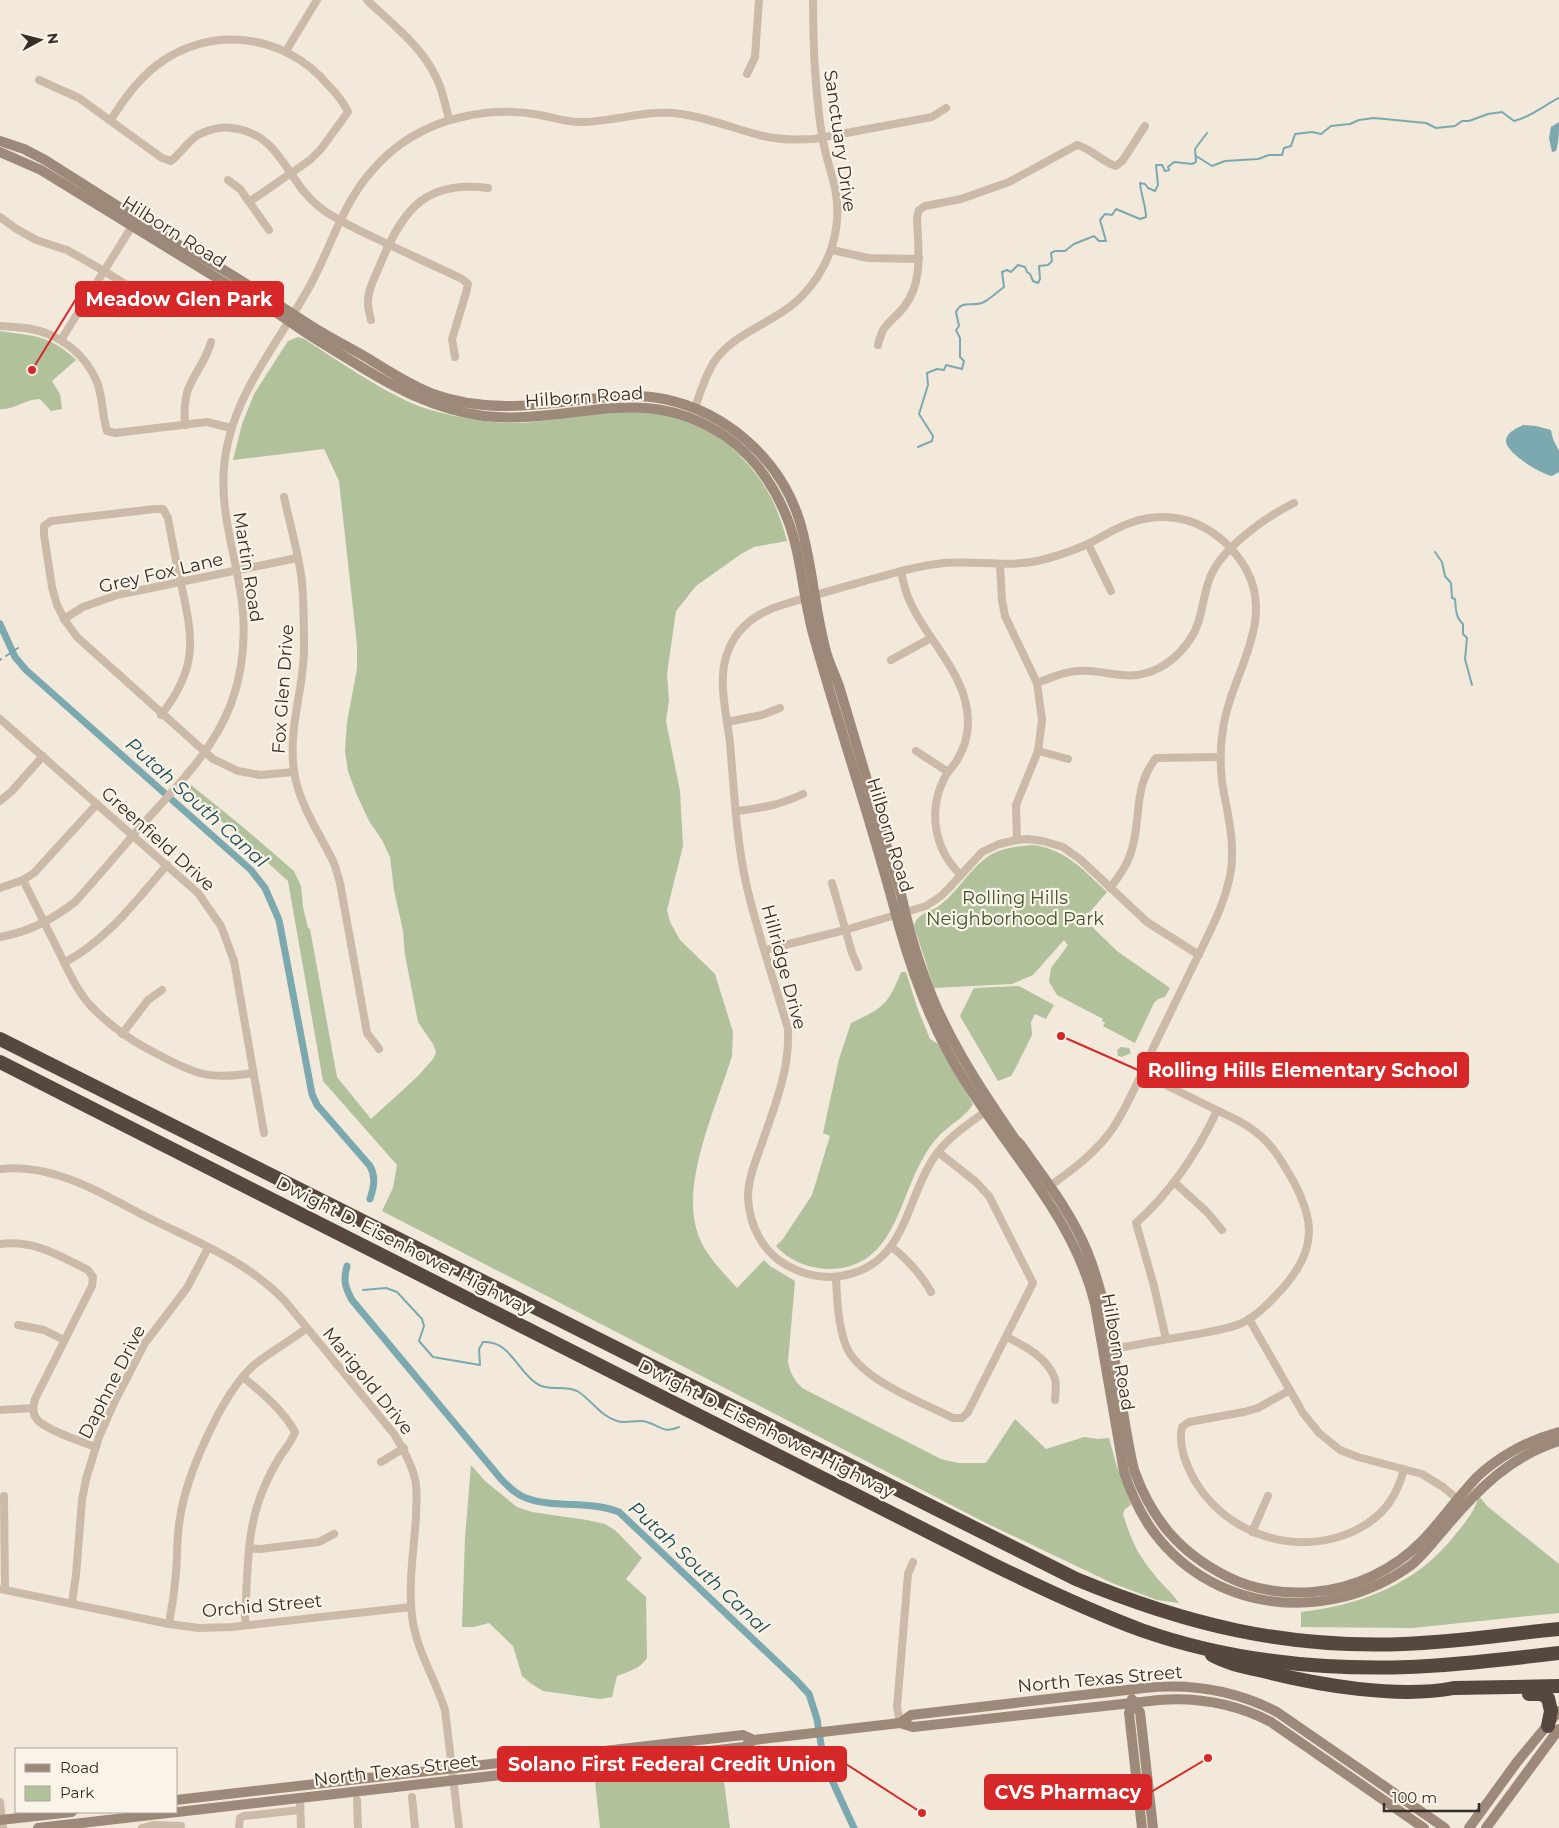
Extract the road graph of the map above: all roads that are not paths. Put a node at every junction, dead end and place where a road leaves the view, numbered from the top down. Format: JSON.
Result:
{"nodes":[{"id":1,"x":317,"y":0,"type":"edge"},
{"id":2,"x":367,"y":0,"type":"edge"},
{"id":3,"x":759,"y":0,"type":"edge"},
{"id":4,"x":813,"y":0,"type":"edge"},
{"id":5,"x":286,"y":51,"type":"junction"},
{"id":6,"x":747,"y":74,"type":"dead end"},
{"id":7,"x":39,"y":80,"type":"dead end"},
{"id":8,"x":946,"y":108,"type":"dead end"},
{"id":9,"x":111,"y":120,"type":"junction"},
{"id":10,"x":449,"y":120,"type":"junction"},
{"id":11,"x":1145,"y":126,"type":"dead end"},
{"id":12,"x":822,"y":137,"type":"junction"},
{"id":13,"x":0,"y":141,"type":"edge"},
{"id":14,"x":0,"y":152,"type":"edge"},
{"id":15,"x":290,"y":174,"type":"junction"},
{"id":16,"x":228,"y":180,"type":"dead end"},
{"id":17,"x":488,"y":188,"type":"dead end"},
{"id":18,"x":249,"y":202,"type":"junction"},
{"id":19,"x":0,"y":217,"type":"edge"},
{"id":20,"x":341,"y":221,"type":"junction"},
{"id":21,"x":134,"y":222,"type":"junction"},
{"id":22,"x":269,"y":230,"type":"dead end"},
{"id":23,"x":389,"y":244,"type":"junction"},
{"id":24,"x":832,"y":250,"type":"junction"},
{"id":25,"x":919,"y":259,"type":"junction"},
{"id":26,"x":104,"y":271,"type":"junction"},
{"id":27,"x":160,"y":312,"type":"dead end"},
{"id":28,"x":291,"y":318,"type":"junction"},
{"id":29,"x":371,"y":320,"type":"dead end"},
{"id":30,"x":0,"y":326,"type":"edge"},
{"id":31,"x":61,"y":340,"type":"junction"},
{"id":32,"x":211,"y":342,"type":"dead end"},
{"id":33,"x":878,"y":345,"type":"dead end"},
{"id":34,"x":455,"y":358,"type":"dead end"},
{"id":35,"x":695,"y":408,"type":"junction"},
{"id":36,"x":185,"y":424,"type":"junction"},
{"id":37,"x":231,"y":428,"type":"junction"},
{"id":38,"x":284,"y":497,"type":"dead end"},
{"id":39,"x":1294,"y":503,"type":"dead end"},
{"id":40,"x":1088,"y":544,"type":"junction"},
{"id":41,"x":1232,"y":548,"type":"junction"},
{"id":42,"x":297,"y":558,"type":"junction"},
{"id":43,"x":1000,"y":565,"type":"junction"},
{"id":44,"x":236,"y":571,"type":"junction"},
{"id":45,"x":900,"y":571,"type":"junction"},
{"id":46,"x":181,"y":582,"type":"junction"},
{"id":47,"x":1111,"y":591,"type":"dead end"},
{"id":48,"x":810,"y":596,"type":"junction"},
{"id":49,"x":64,"y":619,"type":"junction"},
{"id":50,"x":931,"y":638,"type":"junction"},
{"id":51,"x":891,"y":660,"type":"dead end"},
{"id":52,"x":1037,"y":683,"type":"junction"},
{"id":53,"x":780,"y":708,"type":"dead end"},
{"id":54,"x":162,"y":714,"type":"junction"},
{"id":55,"x":0,"y":718,"type":"edge"},
{"id":56,"x":727,"y":722,"type":"junction"},
{"id":57,"x":916,"y":751,"type":"dead end"},
{"id":58,"x":1038,"y":751,"type":"junction"},
{"id":59,"x":205,"y":752,"type":"junction"},
{"id":60,"x":43,"y":756,"type":"junction"},
{"id":61,"x":1220,"y":757,"type":"junction"},
{"id":62,"x":1068,"y":759,"type":"dead end"},
{"id":63,"x":294,"y":772,"type":"junction"},
{"id":64,"x":948,"y":772,"type":"junction"},
{"id":65,"x":803,"y":794,"type":"dead end"},
{"id":66,"x":0,"y":801,"type":"edge"},
{"id":67,"x":97,"y":804,"type":"junction"},
{"id":68,"x":737,"y":811,"type":"junction"},
{"id":69,"x":133,"y":836,"type":"junction"},
{"id":70,"x":1016,"y":840,"type":"junction"},
{"id":71,"x":167,"y":865,"type":"junction"},
{"id":72,"x":960,"y":875,"type":"junction"},
{"id":73,"x":23,"y":880,"type":"junction"},
{"id":74,"x":832,"y":883,"type":"dead end"},
{"id":75,"x":0,"y":888,"type":"edge"},
{"id":76,"x":1110,"y":888,"type":"junction"},
{"id":77,"x":901,"y":914,"type":"junction"},
{"id":78,"x":44,"y":923,"type":"junction"},
{"id":79,"x":845,"y":930,"type":"junction"},
{"id":80,"x":0,"y":937,"type":"edge"},
{"id":81,"x":765,"y":950,"type":"junction"},
{"id":82,"x":1199,"y":955,"type":"junction"},
{"id":83,"x":64,"y":963,"type":"junction"},
{"id":84,"x":858,"y":967,"type":"dead end"},
{"id":85,"x":162,"y":990,"type":"dead end"},
{"id":86,"x":122,"y":1034,"type":"junction"},
{"id":87,"x":0,"y":1039,"type":"edge"},
{"id":88,"x":379,"y":1049,"type":"dead end"},
{"id":89,"x":0,"y":1062,"type":"edge"},
{"id":90,"x":253,"y":1073,"type":"junction"},
{"id":91,"x":1141,"y":1073,"type":"junction"},
{"id":92,"x":989,"y":1109,"type":"junction"},
{"id":93,"x":1217,"y":1111,"type":"junction"},
{"id":94,"x":264,"y":1133,"type":"dead end"},
{"id":95,"x":938,"y":1152,"type":"junction"},
{"id":96,"x":0,"y":1169,"type":"edge"},
{"id":97,"x":1174,"y":1182,"type":"junction"},
{"id":98,"x":1045,"y":1189,"type":"junction"},
{"id":99,"x":1222,"y":1230,"type":"dead end"},
{"id":100,"x":0,"y":1244,"type":"edge"},
{"id":101,"x":892,"y":1247,"type":"junction"},
{"id":102,"x":208,"y":1248,"type":"junction"},
{"id":103,"x":836,"y":1278,"type":"junction"},
{"id":104,"x":931,"y":1292,"type":"dead end"},
{"id":105,"x":1249,"y":1319,"type":"junction"},
{"id":106,"x":18,"y":1325,"type":"dead end"},
{"id":107,"x":307,"y":1328,"type":"junction"},
{"id":108,"x":1007,"y":1337,"type":"junction"},
{"id":109,"x":1166,"y":1339,"type":"junction"},
{"id":110,"x":64,"y":1340,"type":"junction"},
{"id":111,"x":1108,"y":1350,"type":"junction"},
{"id":112,"x":243,"y":1377,"type":"junction"},
{"id":113,"x":1290,"y":1390,"type":"junction"},
{"id":114,"x":1055,"y":1400,"type":"dead end"},
{"id":115,"x":33,"y":1408,"type":"junction"},
{"id":116,"x":0,"y":1410,"type":"edge"},
{"id":117,"x":1559,"y":1432,"type":"edge"},
{"id":118,"x":1559,"y":1441,"type":"edge"},
{"id":119,"x":96,"y":1447,"type":"junction"},
{"id":120,"x":404,"y":1448,"type":"junction"},
{"id":121,"x":381,"y":1462,"type":"dead end"},
{"id":122,"x":1404,"y":1469,"type":"junction"},
{"id":123,"x":4,"y":1496,"type":"dead end"},
{"id":124,"x":1268,"y":1496,"type":"dead end"},
{"id":125,"x":1461,"y":1502,"type":"junction"},
{"id":126,"x":1252,"y":1532,"type":"junction"},
{"id":127,"x":334,"y":1534,"type":"dead end"},
{"id":128,"x":249,"y":1548,"type":"junction"},
{"id":129,"x":913,"y":1562,"type":"dead end"},
{"id":130,"x":2,"y":1589,"type":"edge"},
{"id":131,"x":72,"y":1603,"type":"junction"},
{"id":132,"x":411,"y":1607,"type":"junction"},
{"id":133,"x":168,"y":1624,"type":"junction"},
{"id":134,"x":246,"y":1625,"type":"junction"},
{"id":135,"x":1559,"y":1629,"type":"edge"},
{"id":136,"x":1194,"y":1645,"type":"junction"},
{"id":137,"x":1559,"y":1653,"type":"edge"},
{"id":138,"x":1559,"y":1686,"type":"edge"},
{"id":139,"x":1131,"y":1690,"type":"junction"},
{"id":140,"x":1443,"y":1690,"type":"junction"},
{"id":141,"x":1132,"y":1703,"type":"junction"},
{"id":142,"x":1559,"y":1711,"type":"edge"},
{"id":143,"x":900,"y":1723,"type":"junction"},
{"id":144,"x":1553,"y":1727,"type":"edge"},
{"id":145,"x":754,"y":1740,"type":"junction"},
{"id":146,"x":452,"y":1768,"type":"junction"},
{"id":147,"x":454,"y":1780,"type":"junction"},
{"id":148,"x":412,"y":1797,"type":"dead end"},
{"id":149,"x":300,"y":1798,"type":"junction"},
{"id":150,"x":178,"y":1800,"type":"edge"},
{"id":151,"x":357,"y":1800,"type":"dead end"},
{"id":152,"x":0,"y":1802,"type":"edge"},
{"id":153,"x":300,"y":1810,"type":"junction"},
{"id":154,"x":179,"y":1812,"type":"joint"},
{"id":155,"x":66,"y":1813,"type":"edge"},
{"id":156,"x":170,"y":1813,"type":"edge"},
{"id":157,"x":2,"y":1823,"type":"edge"},
{"id":158,"x":181,"y":1827,"type":"edge"},
{"id":159,"x":1488,"y":1827,"type":"edge"},
{"id":160,"x":38,"y":1828,"type":"edge"},
{"id":161,"x":142,"y":1828,"type":"edge"},
{"id":162,"x":239,"y":1828,"type":"edge"},
{"id":163,"x":301,"y":1828,"type":"edge"},
{"id":164,"x":358,"y":1828,"type":"edge"},
{"id":165,"x":415,"y":1828,"type":"edge"},
{"id":166,"x":459,"y":1828,"type":"edge"},
{"id":167,"x":1142,"y":1828,"type":"edge"},
{"id":168,"x":1153,"y":1828,"type":"edge"},
{"id":169,"x":1424,"y":1828,"type":"edge"},
{"id":170,"x":1446,"y":1828,"type":"edge"},
{"id":171,"x":1469,"y":1828,"type":"edge"}],
"edges":[{"from":1,"to":5,"type":"street"},
{"from":2,"to":10,"type":"street"},
{"from":3,"to":6,"type":"street"},
{"from":4,"to":12,"type":"street","name":"Sanctuary Drive"},
{"from":5,"to":9,"type":"street"},
{"from":5,"to":15,"type":"street"},
{"from":7,"to":9,"type":"street"},
{"from":8,"to":12,"type":"street","name":"Martin Road"},
{"from":9,"to":15,"type":"street"},
{"from":10,"to":12,"type":"street","name":"Martin Road"},
{"from":10,"to":20,"type":"street","name":"Martin Road"},
{"from":11,"to":25,"type":"street"},
{"from":12,"to":24,"type":"street","name":"Sanctuary Drive"},
{"from":13,"to":21,"type":"street","name":"Hilborn Road"},
{"from":14,"to":21,"type":"street","name":"Hilborn Road"},
{"from":15,"to":18,"type":"street"},
{"from":15,"to":20,"type":"street"},
{"from":16,"to":18,"type":"street"},
{"from":17,"to":23,"type":"street"},
{"from":18,"to":22,"type":"street"},
{"from":19,"to":26,"type":"street"},
{"from":20,"to":23,"type":"street"},
{"from":20,"to":28,"type":"street","name":"Martin Road"},
{"from":21,"to":26,"type":"street"},
{"from":21,"to":28,"type":"street","name":"Hilborn Road"},
{"from":23,"to":29,"type":"street"},
{"from":23,"to":34,"type":"street"},
{"from":24,"to":25,"type":"street"},
{"from":24,"to":35,"type":"street","name":"Sanctuary Drive"},
{"from":25,"to":33,"type":"street"},
{"from":26,"to":27,"type":"street"},
{"from":26,"to":31,"type":"street"},
{"from":28,"to":35,"type":"street","name":"Hilborn Road"},
{"from":28,"to":37,"type":"street","name":"Martin Road"},
{"from":28,"to":48,"type":"street","name":"Hilborn Road"},
{"from":30,"to":31,"type":"street"},
{"from":31,"to":36,"type":"street"},
{"from":32,"to":36,"type":"street"},
{"from":35,"to":48,"type":"street","name":"Hilborn Road"},
{"from":36,"to":37,"type":"street"},
{"from":37,"to":44,"type":"street","name":"Martin Road"},
{"from":38,"to":42,"type":"street","name":"Fox Glen Drive"},
{"from":39,"to":41,"type":"street"},
{"from":40,"to":41,"type":"street","name":"Hillridge Drive"},
{"from":40,"to":43,"type":"street","name":"Hillridge Drive"},
{"from":40,"to":47,"type":"street"},
{"from":41,"to":52,"type":"street"},
{"from":41,"to":61,"type":"street"},
{"from":42,"to":44,"type":"street","name":"Grey Fox Lane"},
{"from":42,"to":63,"type":"street","name":"Fox Glen Drive"},
{"from":43,"to":45,"type":"street","name":"Hillridge Drive"},
{"from":43,"to":52,"type":"street"},
{"from":44,"to":46,"type":"street","name":"Grey Fox Lane"},
{"from":44,"to":59,"type":"street","name":"Martin Road"},
{"from":45,"to":48,"type":"street","name":"Hillridge Drive"},
{"from":45,"to":50,"type":"street"},
{"from":46,"to":49,"type":"street","name":"Grey Fox Lane"},
{"from":46,"to":49,"type":"street"},
{"from":46,"to":54,"type":"street"},
{"from":48,"to":56,"type":"street","name":"Hillridge Drive"},
{"from":48,"to":77,"type":"street","name":"Hilborn Road"},
{"from":49,"to":54,"type":"street"},
{"from":50,"to":51,"type":"street"},
{"from":50,"to":64,"type":"street"},
{"from":52,"to":58,"type":"street"},
{"from":53,"to":56,"type":"street"},
{"from":54,"to":59,"type":"street"},
{"from":55,"to":60,"type":"street","name":"Greenfield Drive"},
{"from":56,"to":68,"type":"street","name":"Hillridge Drive"},
{"from":57,"to":64,"type":"street"},
{"from":58,"to":62,"type":"street"},
{"from":58,"to":70,"type":"street"},
{"from":59,"to":63,"type":"street"},
{"from":59,"to":69,"type":"street","name":"Martin Road"},
{"from":60,"to":66,"type":"street"},
{"from":60,"to":67,"type":"street","name":"Greenfield Drive"},
{"from":61,"to":76,"type":"street"},
{"from":61,"to":82,"type":"street"},
{"from":63,"to":88,"type":"street","name":"Fox Glen Drive"},
{"from":64,"to":72,"type":"street"},
{"from":65,"to":68,"type":"street"},
{"from":67,"to":69,"type":"street","name":"Greenfield Drive"},
{"from":67,"to":73,"type":"street"},
{"from":68,"to":81,"type":"street","name":"Hillridge Drive"},
{"from":69,"to":71,"type":"street","name":"Greenfield Drive"},
{"from":69,"to":78,"type":"street","name":"Martin Road"},
{"from":70,"to":72,"type":"street"},
{"from":70,"to":76,"type":"street"},
{"from":71,"to":83,"type":"street"},
{"from":71,"to":90,"type":"street","name":"Greenfield Drive"},
{"from":72,"to":77,"type":"street"},
{"from":73,"to":75,"type":"street"},
{"from":73,"to":78,"type":"street"},
{"from":74,"to":79,"type":"street"},
{"from":76,"to":82,"type":"street"},
{"from":77,"to":79,"type":"street"},
{"from":77,"to":92,"type":"street","name":"Hilborn Road"},
{"from":78,"to":80,"type":"street","name":"Martin Road"},
{"from":78,"to":83,"type":"street"},
{"from":79,"to":81,"type":"street"},
{"from":79,"to":84,"type":"street"},
{"from":81,"to":103,"type":"street","name":"Hillridge Drive"},
{"from":82,"to":91,"type":"street"},
{"from":83,"to":86,"type":"street"},
{"from":85,"to":86,"type":"street"},
{"from":86,"to":90,"type":"street"},
{"from":87,"to":135,"type":"highway","name":"Dwight D. Eisenhower Highway"},
{"from":89,"to":136,"type":"highway","name":"Dwight D. Eisenhower Highway"},
{"from":90,"to":94,"type":"street","name":"Greenfield Drive"},
{"from":91,"to":93,"type":"street"},
{"from":91,"to":98,"type":"street"},
{"from":92,"to":95,"type":"street","name":"Hillridge Drive"},
{"from":92,"to":98,"type":"street","name":"Hilborn Road"},
{"from":93,"to":97,"type":"street"},
{"from":93,"to":105,"type":"street"},
{"from":95,"to":101,"type":"street","name":"Hillridge Drive"},
{"from":95,"to":108,"type":"street"},
{"from":96,"to":102,"type":"street","name":"Marigold Drive"},
{"from":97,"to":99,"type":"street"},
{"from":97,"to":109,"type":"street"},
{"from":98,"to":111,"type":"street","name":"Hilborn Road"},
{"from":100,"to":110,"type":"street"},
{"from":101,"to":103,"type":"street","name":"Hillridge Drive"},
{"from":101,"to":104,"type":"street"},
{"from":102,"to":107,"type":"street","name":"Marigold Drive"},
{"from":102,"to":119,"type":"street","name":"Daphne Drive"},
{"from":103,"to":108,"type":"street"},
{"from":105,"to":109,"type":"street"},
{"from":105,"to":113,"type":"street"},
{"from":106,"to":110,"type":"street"},
{"from":107,"to":112,"type":"street"},
{"from":107,"to":120,"type":"street","name":"Marigold Drive"},
{"from":108,"to":114,"type":"street"},
{"from":109,"to":111,"type":"street"},
{"from":110,"to":115,"type":"street"},
{"from":111,"to":125,"type":"street","name":"Hilborn Road"},
{"from":112,"to":128,"type":"street"},
{"from":112,"to":133,"type":"street"},
{"from":113,"to":122,"type":"street"},
{"from":113,"to":126,"type":"street"},
{"from":115,"to":116,"type":"street"},
{"from":115,"to":119,"type":"street"},
{"from":117,"to":125,"type":"street","name":"Hilborn Road"},
{"from":118,"to":125,"type":"street","name":"Hilborn Road"},
{"from":119,"to":131,"type":"street","name":"Daphne Drive"},
{"from":120,"to":121,"type":"street"},
{"from":120,"to":132,"type":"street","name":"Marigold Drive"},
{"from":122,"to":125,"type":"street"},
{"from":122,"to":126,"type":"street"},
{"from":123,"to":130,"type":"street"},
{"from":124,"to":126,"type":"street"},
{"from":127,"to":128,"type":"street"},
{"from":128,"to":134,"type":"street"},
{"from":129,"to":143,"type":"street"},
{"from":130,"to":131,"type":"street","name":"Orchid Street"},
{"from":131,"to":133,"type":"street","name":"Orchid Street"},
{"from":132,"to":134,"type":"street","name":"Orchid Street"},
{"from":132,"to":146,"type":"street","name":"Marigold Drive"},
{"from":133,"to":134,"type":"street","name":"Orchid Street"},
{"from":136,"to":137,"type":"highway","name":"Dwight D. Eisenhower Highway"},
{"from":136,"to":140,"type":"highway"},
{"from":138,"to":140,"type":"highway"},
{"from":139,"to":141,"type":"street"},
{"from":139,"to":143,"type":"street","name":"North Texas Street"},
{"from":139,"to":170,"type":"street","name":"North Texas Street"},
{"from":140,"to":144,"type":"highway"},
{"from":141,"to":143,"type":"street","name":"North Texas Street"},
{"from":141,"to":167,"type":"street"},
{"from":141,"to":168,"type":"street"},
{"from":141,"to":169,"type":"street","name":"North Texas Street"},
{"from":142,"to":144,"type":"street"},
{"from":143,"to":145,"type":"street","name":"North Texas Street"},
{"from":144,"to":159,"type":"street"},
{"from":144,"to":171,"type":"street"},
{"from":145,"to":146,"type":"street","name":"North Texas Street"},
{"from":145,"to":147,"type":"street","name":"North Texas Street"},
{"from":146,"to":147,"type":"street","name":"Marigold Drive"},
{"from":146,"to":150,"type":"street","name":"North Texas Street"},
{"from":147,"to":149,"type":"street","name":"North Texas Street"},
{"from":147,"to":166,"type":"street","name":"Marigold Drive"},
{"from":148,"to":165,"type":"street"},
{"from":149,"to":153,"type":"street"},
{"from":149,"to":154,"type":"street","name":"North Texas Street"},
{"from":151,"to":164,"type":"street"},
{"from":152,"to":157,"type":"street"},
{"from":153,"to":162,"type":"street"},
{"from":153,"to":163,"type":"street"},
{"from":154,"to":158,"type":"street"},
{"from":155,"to":157,"type":"street"},
{"from":156,"to":160,"type":"street","name":"North Texas Street"},
{"from":158,"to":161,"type":"street"}]}
